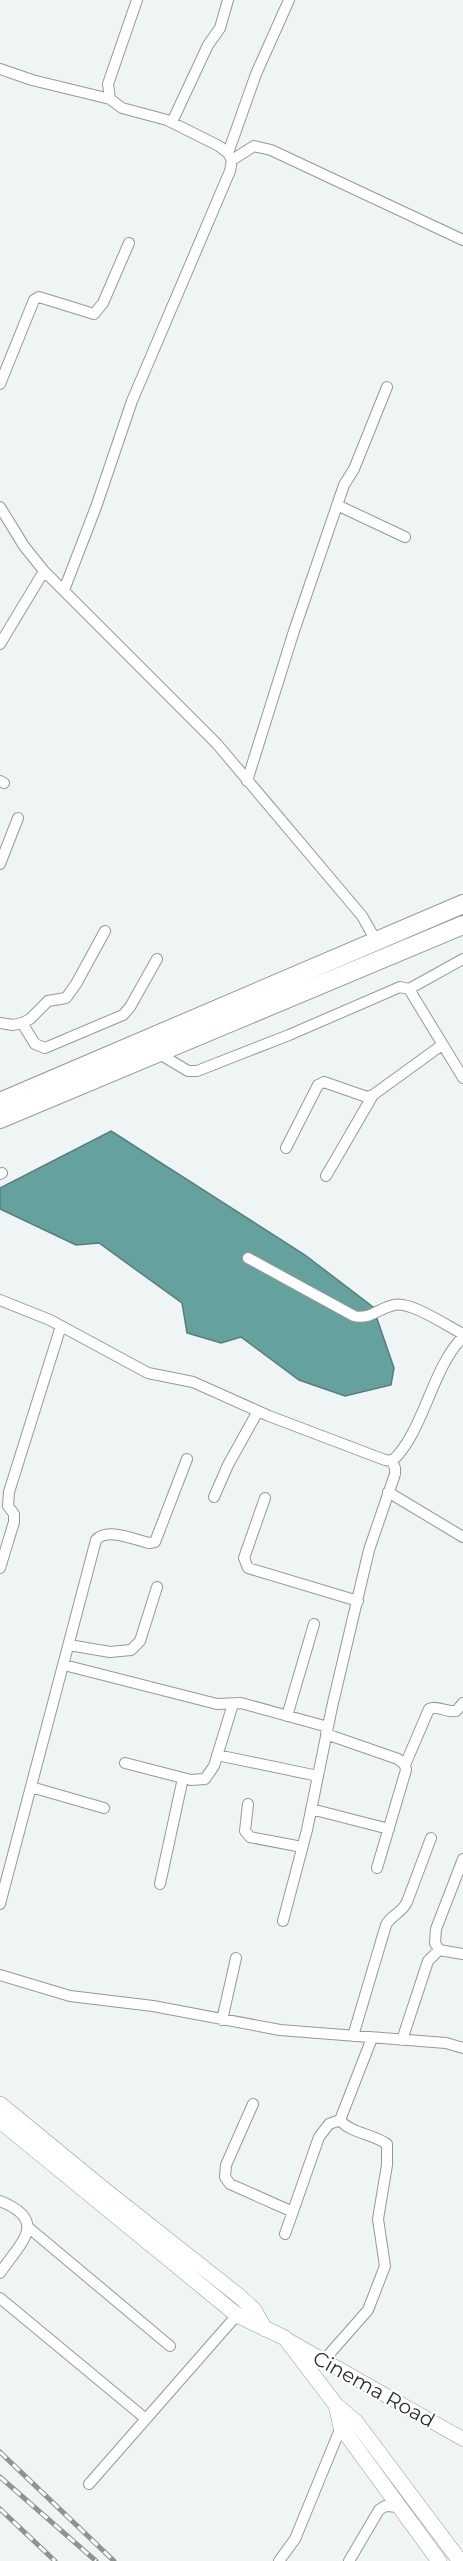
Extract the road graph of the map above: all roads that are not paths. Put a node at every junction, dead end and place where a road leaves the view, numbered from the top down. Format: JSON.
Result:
{"nodes":[{"id":1,"x":137,"y":0,"type":"edge"},
{"id":2,"x":228,"y":0,"type":"edge"},
{"id":3,"x":289,"y":0,"type":"edge"},
{"id":4,"x":0,"y":69,"type":"edge"},
{"id":5,"x":110,"y":99,"type":"junction"},
{"id":6,"x":172,"y":122,"type":"junction"},
{"id":7,"x":230,"y":156,"type":"junction"},
{"id":8,"x":463,"y":240,"type":"edge"},
{"id":9,"x":129,"y":243,"type":"dead end"},
{"id":10,"x":0,"y":384,"type":"edge"},
{"id":11,"x":387,"y":387,"type":"dead end"},
{"id":12,"x":337,"y":506,"type":"junction"},
{"id":13,"x":0,"y":507,"type":"edge"},
{"id":14,"x":405,"y":537,"type":"dead end"},
{"id":15,"x":44,"y":571,"type":"junction"},
{"id":16,"x":64,"y":590,"type":"junction"},
{"id":17,"x":0,"y":644,"type":"edge"},
{"id":18,"x":247,"y":781,"type":"junction"},
{"id":19,"x":18,"y":818,"type":"dead end"},
{"id":20,"x":0,"y":864,"type":"edge"},
{"id":21,"x":463,"y":904,"type":"edge"},
{"id":22,"x":463,"y":925,"type":"edge"},
{"id":23,"x":105,"y":931,"type":"dead end"},
{"id":24,"x":375,"y":939,"type":"junction"},
{"id":25,"x":157,"y":959,"type":"dead end"},
{"id":26,"x":463,"y":959,"type":"edge"},
{"id":27,"x":409,"y":989,"type":"junction"},
{"id":28,"x":0,"y":1023,"type":"edge"},
{"id":29,"x":22,"y":1023,"type":"junction"},
{"id":30,"x":442,"y":1045,"type":"junction"},
{"id":31,"x":158,"y":1053,"type":"junction"},
{"id":32,"x":463,"y":1077,"type":"edge"},
{"id":33,"x":373,"y":1095,"type":"junction"},
{"id":34,"x":0,"y":1102,"type":"edge"},
{"id":35,"x":0,"y":1119,"type":"edge"},
{"id":36,"x":286,"y":1148,"type":"dead end"},
{"id":37,"x":326,"y":1176,"type":"dead end"},
{"id":38,"x":248,"y":1258,"type":"dead end"},
{"id":39,"x":0,"y":1300,"type":"edge"},
{"id":40,"x":61,"y":1326,"type":"junction"},
{"id":41,"x":463,"y":1336,"type":"edge"},
{"id":42,"x":258,"y":1411,"type":"junction"},
{"id":43,"x":187,"y":1460,"type":"dead end"},
{"id":44,"x":392,"y":1461,"type":"junction"},
{"id":45,"x":388,"y":1492,"type":"junction"},
{"id":46,"x":214,"y":1497,"type":"dead end"},
{"id":47,"x":265,"y":1498,"type":"dead end"},
{"id":48,"x":463,"y":1537,"type":"edge"},
{"id":49,"x":0,"y":1568,"type":"edge"},
{"id":50,"x":157,"y":1587,"type":"dead end"},
{"id":51,"x":358,"y":1601,"type":"junction"},
{"id":52,"x":314,"y":1624,"type":"dead end"},
{"id":53,"x":69,"y":1645,"type":"junction"},
{"id":54,"x":64,"y":1665,"type":"junction"},
{"id":55,"x":463,"y":1703,"type":"edge"},
{"id":56,"x":233,"y":1704,"type":"junction"},
{"id":57,"x":288,"y":1716,"type":"junction"},
{"id":58,"x":327,"y":1731,"type":"junction"},
{"id":59,"x":217,"y":1755,"type":"junction"},
{"id":60,"x":125,"y":1763,"type":"dead end"},
{"id":61,"x":405,"y":1765,"type":"junction"},
{"id":62,"x":318,"y":1776,"type":"junction"},
{"id":63,"x":183,"y":1778,"type":"junction"},
{"id":64,"x":32,"y":1786,"type":"junction"},
{"id":65,"x":248,"y":1803,"type":"dead end"},
{"id":66,"x":104,"y":1808,"type":"dead end"},
{"id":67,"x":311,"y":1809,"type":"junction"},
{"id":68,"x":389,"y":1829,"type":"junction"},
{"id":69,"x":431,"y":1838,"type":"dead end"},
{"id":70,"x":302,"y":1847,"type":"junction"},
{"id":71,"x":463,"y":1859,"type":"edge"},
{"id":72,"x":5,"y":1862,"type":"edge"},
{"id":73,"x":377,"y":1868,"type":"dead end"},
{"id":74,"x":160,"y":1884,"type":"dead end"},
{"id":75,"x":0,"y":1904,"type":"edge"},
{"id":76,"x":283,"y":1921,"type":"dead end"},
{"id":77,"x":439,"y":1950,"type":"junction"},
{"id":78,"x":463,"y":1954,"type":"edge"},
{"id":79,"x":236,"y":1958,"type":"dead end"},
{"id":80,"x":0,"y":1975,"type":"edge"},
{"id":81,"x":222,"y":2020,"type":"junction"},
{"id":82,"x":353,"y":2036,"type":"junction"},
{"id":83,"x":372,"y":2038,"type":"junction"},
{"id":84,"x":402,"y":2040,"type":"junction"},
{"id":85,"x":463,"y":2048,"type":"edge"},
{"id":86,"x":253,"y":2103,"type":"dead end"},
{"id":87,"x":0,"y":2104,"type":"edge"},
{"id":88,"x":340,"y":2120,"type":"junction"},
{"id":89,"x":0,"y":2121,"type":"edge"},
{"id":90,"x":0,"y":2201,"type":"edge"},
{"id":91,"x":293,"y":2212,"type":"junction"},
{"id":92,"x":29,"y":2228,"type":"junction"},
{"id":93,"x":285,"y":2234,"type":"dead end"},
{"id":94,"x":0,"y":2273,"type":"edge"},
{"id":95,"x":0,"y":2298,"type":"edge"},
{"id":96,"x":237,"y":2315,"type":"junction"},
{"id":97,"x":265,"y":2329,"type":"junction"},
{"id":98,"x":285,"y":2338,"type":"junction"},
{"id":99,"x":170,"y":2346,"type":"dead end"},
{"id":100,"x":324,"y":2360,"type":"junction"},
{"id":101,"x":336,"y":2405,"type":"junction"},
{"id":102,"x":146,"y":2419,"type":"junction"},
{"id":103,"x":341,"y":2427,"type":"junction"},
{"id":104,"x":463,"y":2439,"type":"edge"},
{"id":105,"x":89,"y":2484,"type":"dead end"},
{"id":106,"x":400,"y":2507,"type":"junction"},
{"id":107,"x":279,"y":2561,"type":"edge"},
{"id":108,"x":349,"y":2561,"type":"edge"},
{"id":109,"x":439,"y":2561,"type":"edge"},
{"id":110,"x":460,"y":2561,"type":"edge"}],
"edges":[{"from":1,"to":5,"type":"street"},
{"from":2,"to":6,"type":"street"},
{"from":3,"to":7,"type":"street"},
{"from":4,"to":5,"type":"street"},
{"from":5,"to":6,"type":"street"},
{"from":6,"to":7,"type":"street"},
{"from":7,"to":8,"type":"street"},
{"from":7,"to":16,"type":"street"},
{"from":9,"to":10,"type":"street"},
{"from":11,"to":12,"type":"street"},
{"from":12,"to":14,"type":"street"},
{"from":12,"to":18,"type":"street"},
{"from":13,"to":15,"type":"street"},
{"from":15,"to":16,"type":"street"},
{"from":15,"to":17,"type":"street"},
{"from":16,"to":18,"type":"street"},
{"from":18,"to":24,"type":"street"},
{"from":19,"to":20,"type":"street"},
{"from":21,"to":24,"type":"highway"},
{"from":22,"to":31,"type":"highway"},
{"from":23,"to":29,"type":"street"},
{"from":24,"to":34,"type":"highway"},
{"from":25,"to":29,"type":"street"},
{"from":26,"to":27,"type":"street"},
{"from":27,"to":30,"type":"street"},
{"from":27,"to":31,"type":"street"},
{"from":28,"to":29,"type":"street"},
{"from":30,"to":32,"type":"street"},
{"from":30,"to":33,"type":"street"},
{"from":31,"to":35,"type":"highway"},
{"from":33,"to":36,"type":"street"},
{"from":33,"to":37,"type":"street"},
{"from":38,"to":41,"type":"street"},
{"from":39,"to":40,"type":"street"},
{"from":40,"to":42,"type":"street"},
{"from":40,"to":49,"type":"street"},
{"from":41,"to":44,"type":"street"},
{"from":42,"to":44,"type":"street"},
{"from":42,"to":46,"type":"street"},
{"from":43,"to":53,"type":"street"},
{"from":44,"to":45,"type":"street"},
{"from":45,"to":48,"type":"street"},
{"from":45,"to":51,"type":"street"},
{"from":47,"to":51,"type":"street"},
{"from":50,"to":53,"type":"street"},
{"from":51,"to":58,"type":"street"},
{"from":52,"to":57,"type":"street"},
{"from":53,"to":54,"type":"street"},
{"from":54,"to":56,"type":"street"},
{"from":54,"to":64,"type":"street"},
{"from":55,"to":61,"type":"street"},
{"from":56,"to":57,"type":"street"},
{"from":56,"to":59,"type":"street"},
{"from":57,"to":58,"type":"street"},
{"from":58,"to":61,"type":"street"},
{"from":58,"to":62,"type":"street"},
{"from":59,"to":62,"type":"street"},
{"from":59,"to":63,"type":"street"},
{"from":60,"to":63,"type":"street"},
{"from":61,"to":68,"type":"street"},
{"from":62,"to":67,"type":"street"},
{"from":63,"to":74,"type":"street"},
{"from":64,"to":66,"type":"street"},
{"from":64,"to":72,"type":"street"},
{"from":65,"to":70,"type":"street"},
{"from":67,"to":68,"type":"street"},
{"from":67,"to":70,"type":"street"},
{"from":68,"to":73,"type":"street"},
{"from":69,"to":82,"type":"street"},
{"from":70,"to":76,"type":"street"},
{"from":71,"to":77,"type":"street"},
{"from":72,"to":75,"type":"street"},
{"from":77,"to":78,"type":"street"},
{"from":77,"to":84,"type":"street"},
{"from":79,"to":81,"type":"street"},
{"from":80,"to":81,"type":"street"},
{"from":81,"to":82,"type":"street"},
{"from":82,"to":83,"type":"street"},
{"from":83,"to":84,"type":"street"},
{"from":83,"to":88,"type":"street"},
{"from":84,"to":85,"type":"street"},
{"from":86,"to":91,"type":"street"},
{"from":87,"to":97,"type":"main road"},
{"from":88,"to":91,"type":"street"},
{"from":88,"to":100,"type":"street"},
{"from":89,"to":96,"type":"main road"},
{"from":90,"to":92,"type":"street"},
{"from":91,"to":93,"type":"street"},
{"from":92,"to":94,"type":"street"},
{"from":92,"to":99,"type":"street"},
{"from":95,"to":102,"type":"street"},
{"from":96,"to":97,"type":"main road"},
{"from":96,"to":102,"type":"street"},
{"from":97,"to":98,"type":"main road"},
{"from":98,"to":100,"type":"street","name":"Cinema Road"},
{"from":98,"to":101,"type":"main road"},
{"from":100,"to":104,"type":"street","name":"Cinema Road"},
{"from":101,"to":103,"type":"main road"},
{"from":101,"to":110,"type":"main road"},
{"from":102,"to":105,"type":"street"},
{"from":103,"to":106,"type":"main road"},
{"from":103,"to":107,"type":"street"},
{"from":106,"to":108,"type":"street"},
{"from":106,"to":109,"type":"main road"}]}
